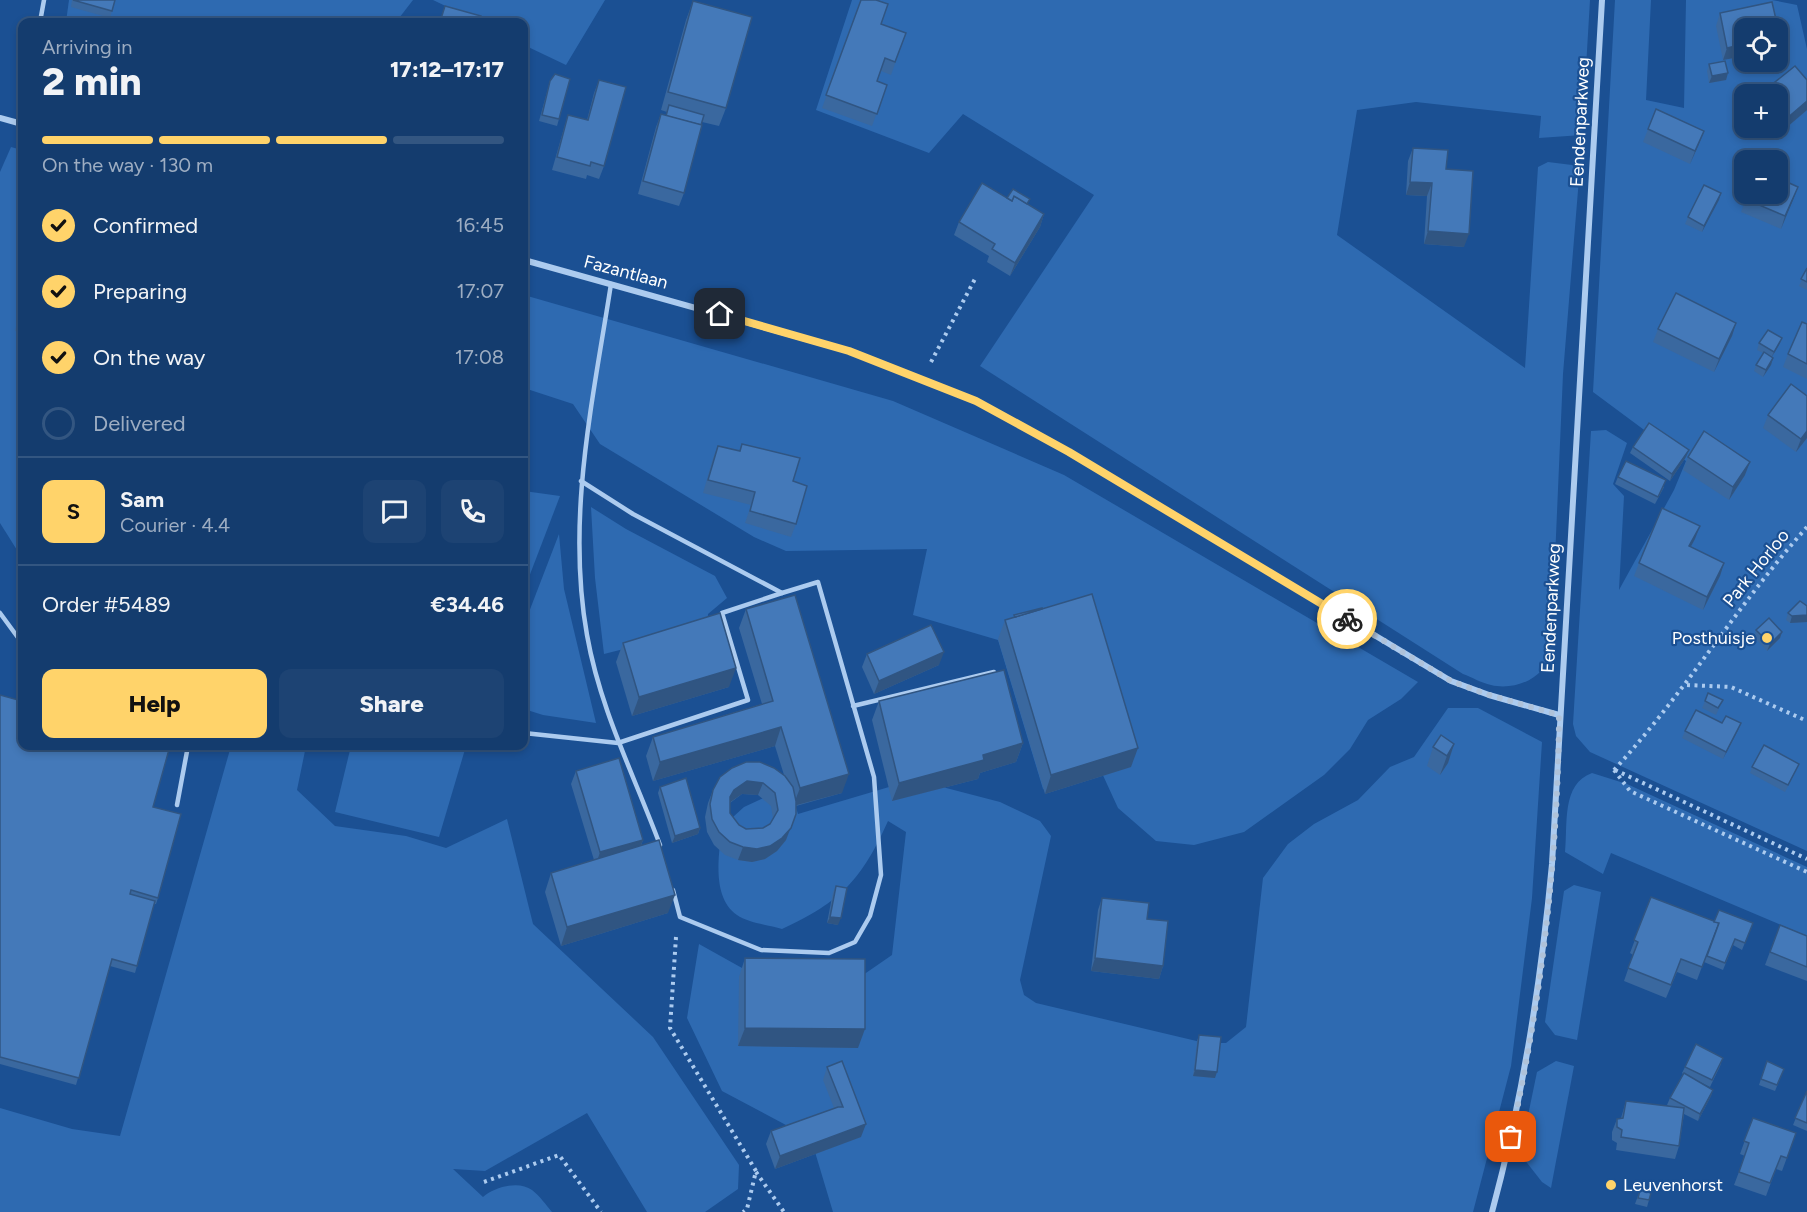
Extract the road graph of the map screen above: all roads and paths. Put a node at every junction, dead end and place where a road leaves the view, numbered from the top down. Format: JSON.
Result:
{"nodes":[{"id":1,"x":44,"y":0,"type":"edge"},
{"id":2,"x":1602,"y":0,"type":"edge"},
{"id":3,"x":41,"y":18,"type":"edge"},
{"id":4,"x":0,"y":118,"type":"edge"},
{"id":5,"x":18,"y":123,"type":"edge"},
{"id":6,"x":528,"y":261,"type":"edge"},
{"id":7,"x":976,"y":277,"type":"dead end"},
{"id":8,"x":611,"y":284,"type":"junction"},
{"id":9,"x":936,"y":351,"type":"dead end"},
{"id":10,"x":581,"y":481,"type":"junction"},
{"id":11,"x":1807,"y":527,"type":"edge"},
{"id":12,"x":782,"y":593,"type":"junction"},
{"id":13,"x":0,"y":613,"type":"edge"},
{"id":14,"x":18,"y":638,"type":"edge"},
{"id":15,"x":994,"y":672,"type":"edge"},
{"id":16,"x":1686,"y":685,"type":"junction"},
{"id":17,"x":853,"y":706,"type":"junction"},
{"id":18,"x":1559,"y":715,"type":"junction"},
{"id":19,"x":1807,"y":721,"type":"edge"},
{"id":20,"x":528,"y":733,"type":"edge"},
{"id":21,"x":618,"y":743,"type":"junction"},
{"id":22,"x":187,"y":750,"type":"edge"},
{"id":23,"x":1614,"y":770,"type":"junction"},
{"id":24,"x":177,"y":805,"type":"dead end"},
{"id":25,"x":662,"y":854,"type":"edge"},
{"id":26,"x":1807,"y":859,"type":"edge"},
{"id":27,"x":1807,"y":872,"type":"edge"},
{"id":28,"x":671,"y":885,"type":"edge"},
{"id":29,"x":680,"y":917,"type":"junction"},
{"id":30,"x":756,"y":1171,"type":"junction"},
{"id":31,"x":484,"y":1182,"type":"dead end"},
{"id":32,"x":601,"y":1212,"type":"edge"},
{"id":33,"x":743,"y":1212,"type":"edge"},
{"id":34,"x":784,"y":1212,"type":"edge"},
{"id":35,"x":1492,"y":1212,"type":"edge"}],
"edges":[{"from":1,"to":3,"type":"lane"},
{"from":2,"to":18,"type":"street","name":"Eendenparkweg"},
{"from":4,"to":5,"type":"street"},
{"from":6,"to":8,"type":"street","name":"Fazantlaan"},
{"from":7,"to":9,"type":"path"},
{"from":8,"to":10,"type":"lane"},
{"from":8,"to":18,"type":"street","name":"Fazantlaan"},
{"from":10,"to":12,"type":"lane"},
{"from":10,"to":21,"type":"lane"},
{"from":11,"to":16,"type":"path","name":"Park Horloo"},
{"from":12,"to":17,"type":"lane"},
{"from":12,"to":21,"type":"lane"},
{"from":13,"to":14,"type":"lane"},
{"from":15,"to":17,"type":"lane"},
{"from":16,"to":19,"type":"path"},
{"from":16,"to":23,"type":"path","name":"Park Horloo"},
{"from":17,"to":29,"type":"lane"},
{"from":18,"to":35,"type":"street","name":"Eendenparkweg"},
{"from":20,"to":21,"type":"lane"},
{"from":21,"to":25,"type":"lane"},
{"from":22,"to":24,"type":"lane"},
{"from":23,"to":26,"type":"path"},
{"from":23,"to":27,"type":"path"},
{"from":28,"to":29,"type":"lane"},
{"from":29,"to":30,"type":"path"},
{"from":30,"to":33,"type":"path"},
{"from":30,"to":34,"type":"path"},
{"from":31,"to":32,"type":"path"}]}
